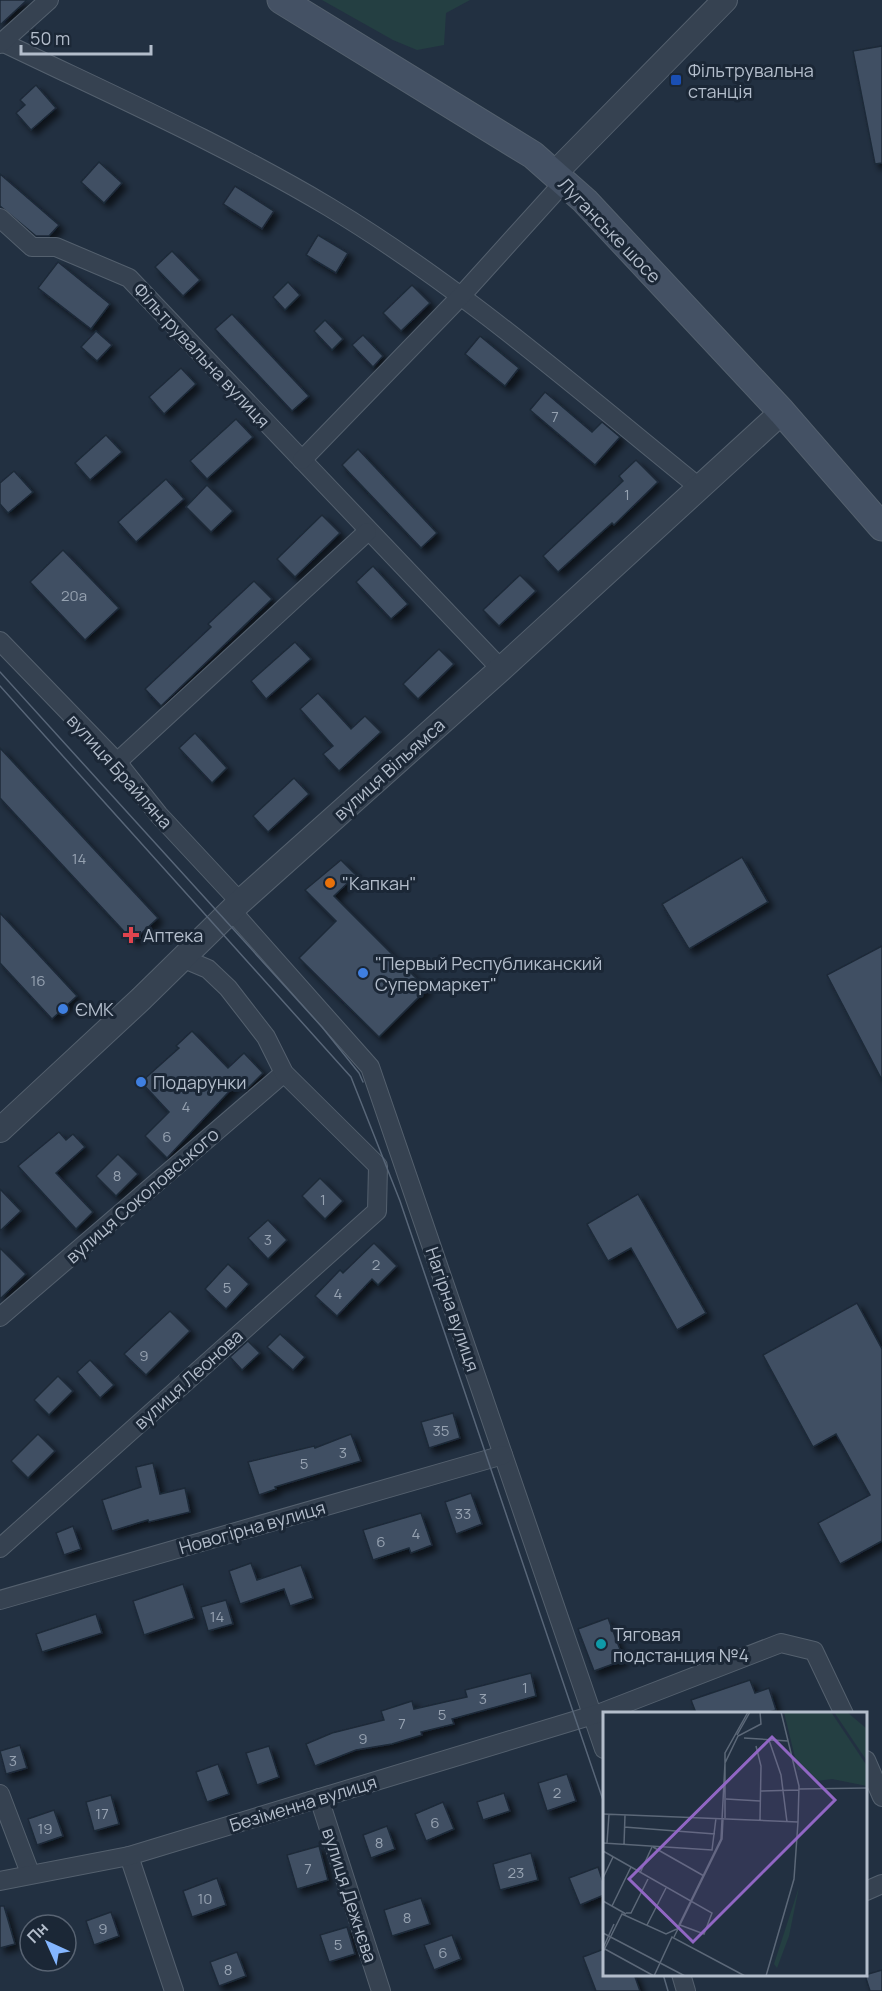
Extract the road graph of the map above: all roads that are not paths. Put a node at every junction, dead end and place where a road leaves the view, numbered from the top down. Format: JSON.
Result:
{"nodes":[{"id":1,"x":49,"y":0,"type":"edge"},
{"id":2,"x":281,"y":0,"type":"edge"},
{"id":3,"x":725,"y":0,"type":"edge"},
{"id":4,"x":1,"y":43,"type":"edge"},
{"id":5,"x":559,"y":177,"type":"junction"},
{"id":6,"x":0,"y":218,"type":"edge"},
{"id":7,"x":461,"y":296,"type":"junction"},
{"id":8,"x":782,"y":412,"type":"junction"},
{"id":9,"x":302,"y":460,"type":"junction"},
{"id":10,"x":700,"y":488,"type":"junction"},
{"id":11,"x":882,"y":527,"type":"edge"},
{"id":12,"x":367,"y":532,"type":"junction"},
{"id":13,"x":0,"y":640,"type":"edge"},
{"id":14,"x":501,"y":669,"type":"junction"},
{"id":15,"x":117,"y":762,"type":"junction"},
{"id":16,"x":236,"y":906,"type":"junction"},
{"id":17,"x":182,"y":958,"type":"junction"},
{"id":18,"x":284,"y":1073,"type":"junction"},
{"id":19,"x":0,"y":1130,"type":"edge"},
{"id":20,"x":0,"y":1317,"type":"edge"},
{"id":21,"x":503,"y":1455,"type":"junction"},
{"id":22,"x":0,"y":1548,"type":"edge"},
{"id":23,"x":0,"y":1600,"type":"edge"},
{"id":24,"x":603,"y":1712,"type":"edge"},
{"id":25,"x":603,"y":1712,"type":"edge"},
{"id":26,"x":844,"y":1712,"type":"edge"},
{"id":27,"x":598,"y":1714,"type":"junction"},
{"id":28,"x":603,"y":1743,"type":"edge"},
{"id":29,"x":867,"y":1762,"type":"edge"},
{"id":30,"x":0,"y":1794,"type":"edge"},
{"id":31,"x":882,"y":1797,"type":"edge"},
{"id":32,"x":319,"y":1798,"type":"junction"},
{"id":33,"x":129,"y":1856,"type":"junction"},
{"id":34,"x":30,"y":1874,"type":"junction"},
{"id":35,"x":0,"y":1881,"type":"edge"},
{"id":36,"x":882,"y":1884,"type":"edge"},
{"id":37,"x":867,"y":1891,"type":"edge"},
{"id":38,"x":682,"y":1976,"type":"edge"},
{"id":39,"x":174,"y":1991,"type":"edge"},
{"id":40,"x":381,"y":1991,"type":"edge"},
{"id":41,"x":686,"y":1991,"type":"edge"}],
"edges":[{"from":1,"to":4,"type":"street"},
{"from":2,"to":5,"type":"main road","name":"Луганське шосе"},
{"from":3,"to":5,"type":"street"},
{"from":4,"to":7,"type":"street"},
{"from":5,"to":7,"type":"street"},
{"from":5,"to":8,"type":"main road","name":"Луганське шосе"},
{"from":6,"to":9,"type":"street","name":"Фільтрувальна вулиця"},
{"from":7,"to":9,"type":"street"},
{"from":7,"to":10,"type":"street"},
{"from":8,"to":10,"type":"street","name":"вулиця Вільямса"},
{"from":8,"to":11,"type":"main road","name":"Луганське шосе"},
{"from":9,"to":12,"type":"street","name":"Фільтрувальна вулиця"},
{"from":10,"to":14,"type":"street","name":"вулиця Вільямса"},
{"from":12,"to":14,"type":"street","name":"Фільтрувальна вулиця"},
{"from":12,"to":15,"type":"street"},
{"from":13,"to":15,"type":"street","name":"вулиця Брайляна"},
{"from":14,"to":16,"type":"street","name":"вулиця Вільямса"},
{"from":15,"to":16,"type":"street","name":"вулиця Брайляна"},
{"from":16,"to":17,"type":"street","name":"вулиця Вільямса"},
{"from":16,"to":21,"type":"street","name":"Нагірна вулиця"},
{"from":17,"to":18,"type":"street"},
{"from":17,"to":19,"type":"street","name":"вулиця Вільямса"},
{"from":18,"to":20,"type":"street","name":"вулиця Соколовського"},
{"from":18,"to":22,"type":"street","name":"вулиця Леонова"},
{"from":21,"to":23,"type":"street","name":"Новогірна вулиця"},
{"from":21,"to":27,"type":"street","name":"Нагірна вулиця"},
{"from":24,"to":27,"type":"street"},
{"from":25,"to":26,"type":"street"},
{"from":27,"to":28,"type":"street","name":"Нагірна вулиця"},
{"from":27,"to":32,"type":"street","name":"Безіменна вулиця"},
{"from":29,"to":31,"type":"street"},
{"from":30,"to":34,"type":"street"},
{"from":32,"to":33,"type":"street","name":"Безіменна вулиця"},
{"from":32,"to":40,"type":"street","name":"вулиця Дежнєва"},
{"from":33,"to":34,"type":"street","name":"Безіменна вулиця"},
{"from":33,"to":39,"type":"street"},
{"from":34,"to":35,"type":"street","name":"Безіменна вулиця"},
{"from":36,"to":37,"type":"street"},
{"from":38,"to":41,"type":"street"}]}
